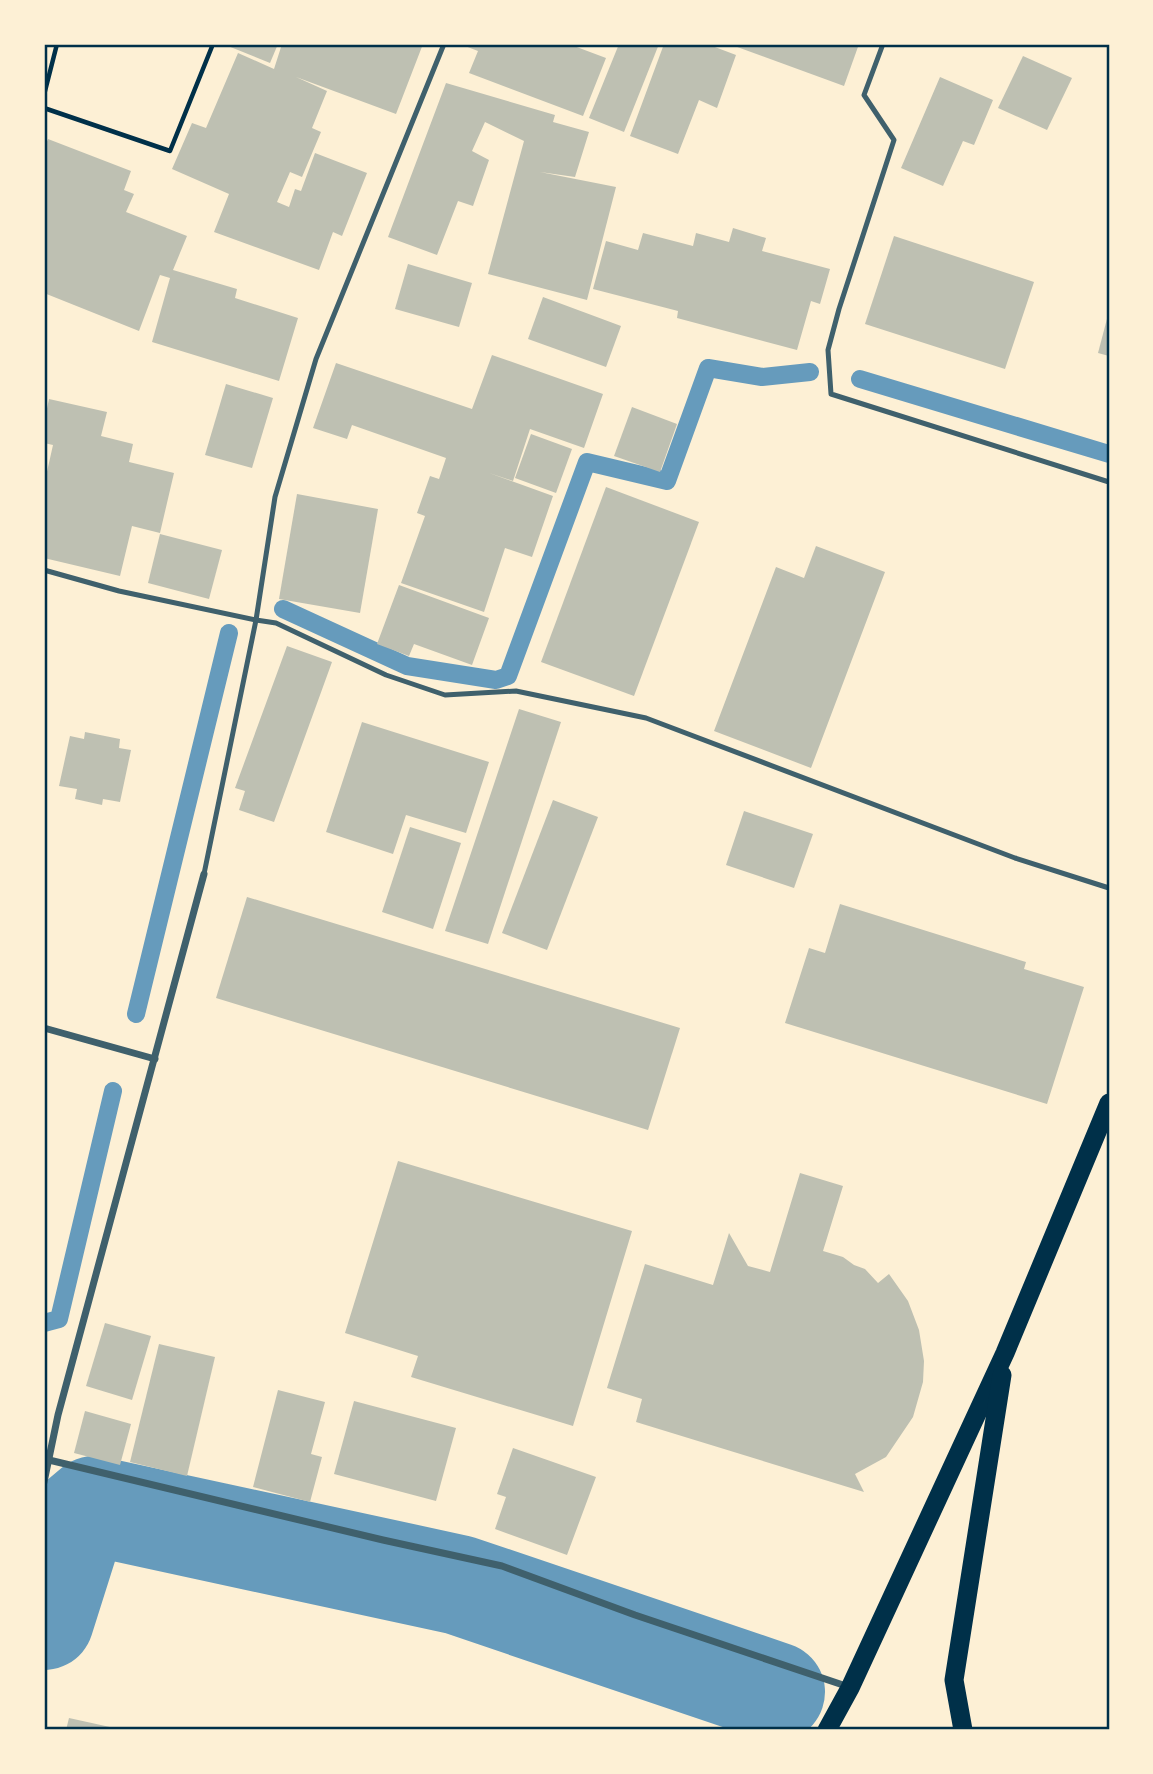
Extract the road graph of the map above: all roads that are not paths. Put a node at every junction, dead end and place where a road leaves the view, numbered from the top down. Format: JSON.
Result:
{"nodes":[{"id":1,"x":444,"y":44,"type":"edge"},
{"id":2,"x":883,"y":44,"type":"edge"},
{"id":3,"x":1109,"y":482,"type":"edge"},
{"id":4,"x":44,"y":570,"type":"edge"},
{"id":5,"x":256,"y":620,"type":"junction"},
{"id":6,"x":204,"y":874,"type":"joint"},
{"id":7,"x":1109,"y":888,"type":"edge"},
{"id":8,"x":44,"y":1028,"type":"edge"},
{"id":9,"x":155,"y":1059,"type":"junction"},
{"id":10,"x":1109,"y":1103,"type":"edge"},
{"id":11,"x":1005,"y":1353,"type":"junction"},
{"id":12,"x":49,"y":1460,"type":"junction"},
{"id":13,"x":44,"y":1482,"type":"edge"},
{"id":14,"x":850,"y":1688,"type":"junction"},
{"id":15,"x":827,"y":1730,"type":"edge"},
{"id":16,"x":962,"y":1730,"type":"edge"}],
"edges":[{"from":1,"to":5,"type":"lane"},
{"from":2,"to":3,"type":"lane"},
{"from":4,"to":5,"type":"lane"},
{"from":5,"to":6,"type":"lane"},
{"from":5,"to":7,"type":"lane"},
{"from":6,"to":9,"type":"street"},
{"from":8,"to":9,"type":"street"},
{"from":9,"to":12,"type":"street"},
{"from":10,"to":11,"type":"highway"},
{"from":11,"to":14,"type":"highway"},
{"from":11,"to":16,"type":"highway"},
{"from":12,"to":13,"type":"street"},
{"from":12,"to":14,"type":"street"},
{"from":14,"to":15,"type":"highway"}]}
